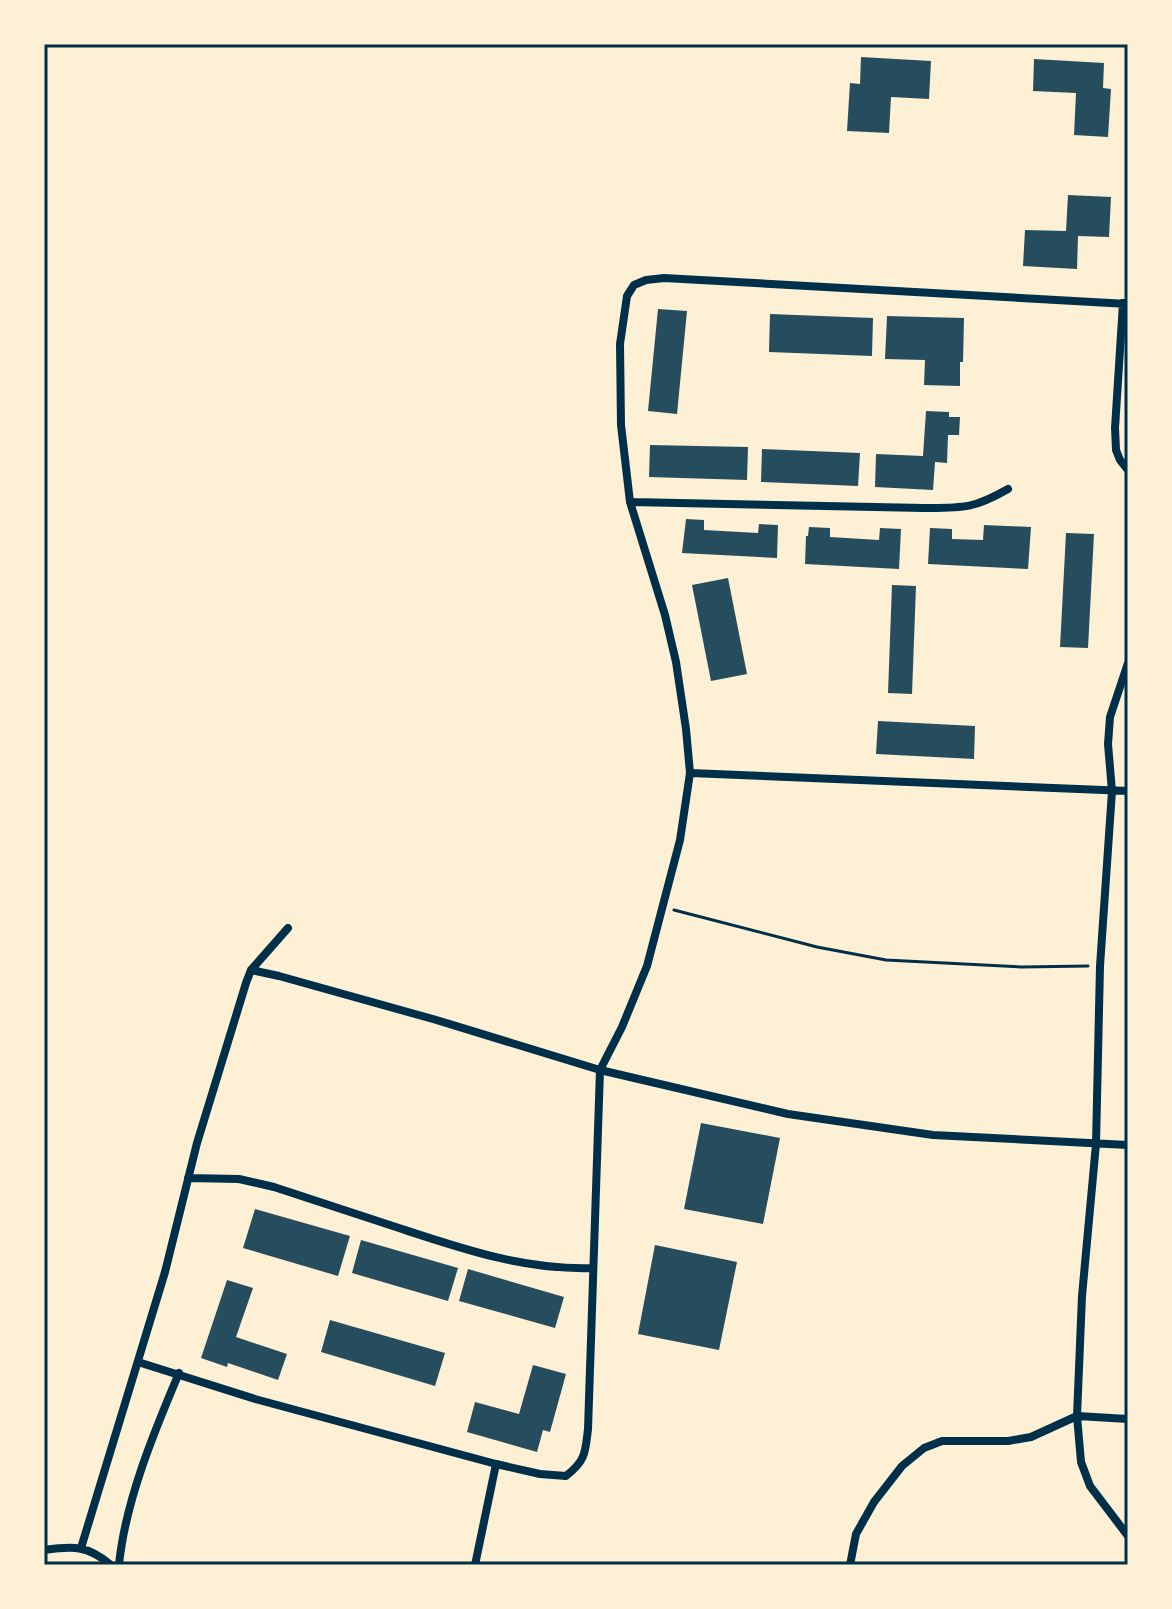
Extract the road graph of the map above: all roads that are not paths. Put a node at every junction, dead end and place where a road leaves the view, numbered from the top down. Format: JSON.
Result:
{"nodes":[{"id":1,"x":1126,"y":304,"type":"edge"},
{"id":2,"x":1128,"y":470,"type":"edge"},
{"id":3,"x":1008,"y":489,"type":"dead end"},
{"id":4,"x":630,"y":502,"type":"junction"},
{"id":5,"x":1128,"y":663,"type":"edge"},
{"id":6,"x":690,"y":773,"type":"junction"},
{"id":7,"x":1112,"y":791,"type":"junction"},
{"id":8,"x":1128,"y":791,"type":"edge"},
{"id":9,"x":288,"y":928,"type":"dead end"},
{"id":10,"x":251,"y":970,"type":"junction"},
{"id":11,"x":600,"y":1070,"type":"junction"},
{"id":12,"x":1096,"y":1144,"type":"junction"},
{"id":13,"x":1128,"y":1145,"type":"edge"},
{"id":14,"x":188,"y":1178,"type":"junction"},
{"id":15,"x":593,"y":1268,"type":"junction"},
{"id":16,"x":138,"y":1362,"type":"junction"},
{"id":17,"x":179,"y":1373,"type":"junction"},
{"id":18,"x":1077,"y":1416,"type":"junction"},
{"id":19,"x":1128,"y":1419,"type":"edge"},
{"id":20,"x":496,"y":1464,"type":"junction"},
{"id":21,"x":1128,"y":1536,"type":"edge"},
{"id":22,"x":81,"y":1548,"type":"junction"},
{"id":23,"x":44,"y":1550,"type":"edge"},
{"id":24,"x":111,"y":1565,"type":"edge"},
{"id":25,"x":119,"y":1565,"type":"edge"},
{"id":26,"x":475,"y":1565,"type":"edge"},
{"id":27,"x":850,"y":1565,"type":"edge"}],
"edges":[{"from":1,"to":2,"type":"street"},
{"from":1,"to":4,"type":"street"},
{"from":3,"to":4,"type":"street"},
{"from":4,"to":6,"type":"street"},
{"from":5,"to":7,"type":"street"},
{"from":6,"to":7,"type":"street"},
{"from":6,"to":11,"type":"street"},
{"from":7,"to":8,"type":"street"},
{"from":7,"to":12,"type":"street"},
{"from":9,"to":10,"type":"street"},
{"from":10,"to":11,"type":"street"},
{"from":10,"to":14,"type":"street"},
{"from":11,"to":12,"type":"street"},
{"from":11,"to":15,"type":"street"},
{"from":12,"to":13,"type":"street"},
{"from":12,"to":18,"type":"street"},
{"from":14,"to":15,"type":"street"},
{"from":14,"to":16,"type":"street"},
{"from":15,"to":20,"type":"street"},
{"from":16,"to":17,"type":"street"},
{"from":16,"to":22,"type":"street"},
{"from":17,"to":20,"type":"street"},
{"from":17,"to":25,"type":"street"},
{"from":18,"to":19,"type":"street"},
{"from":18,"to":21,"type":"street"},
{"from":18,"to":27,"type":"street"},
{"from":20,"to":26,"type":"street"},
{"from":22,"to":23,"type":"street"},
{"from":22,"to":24,"type":"street"}]}
